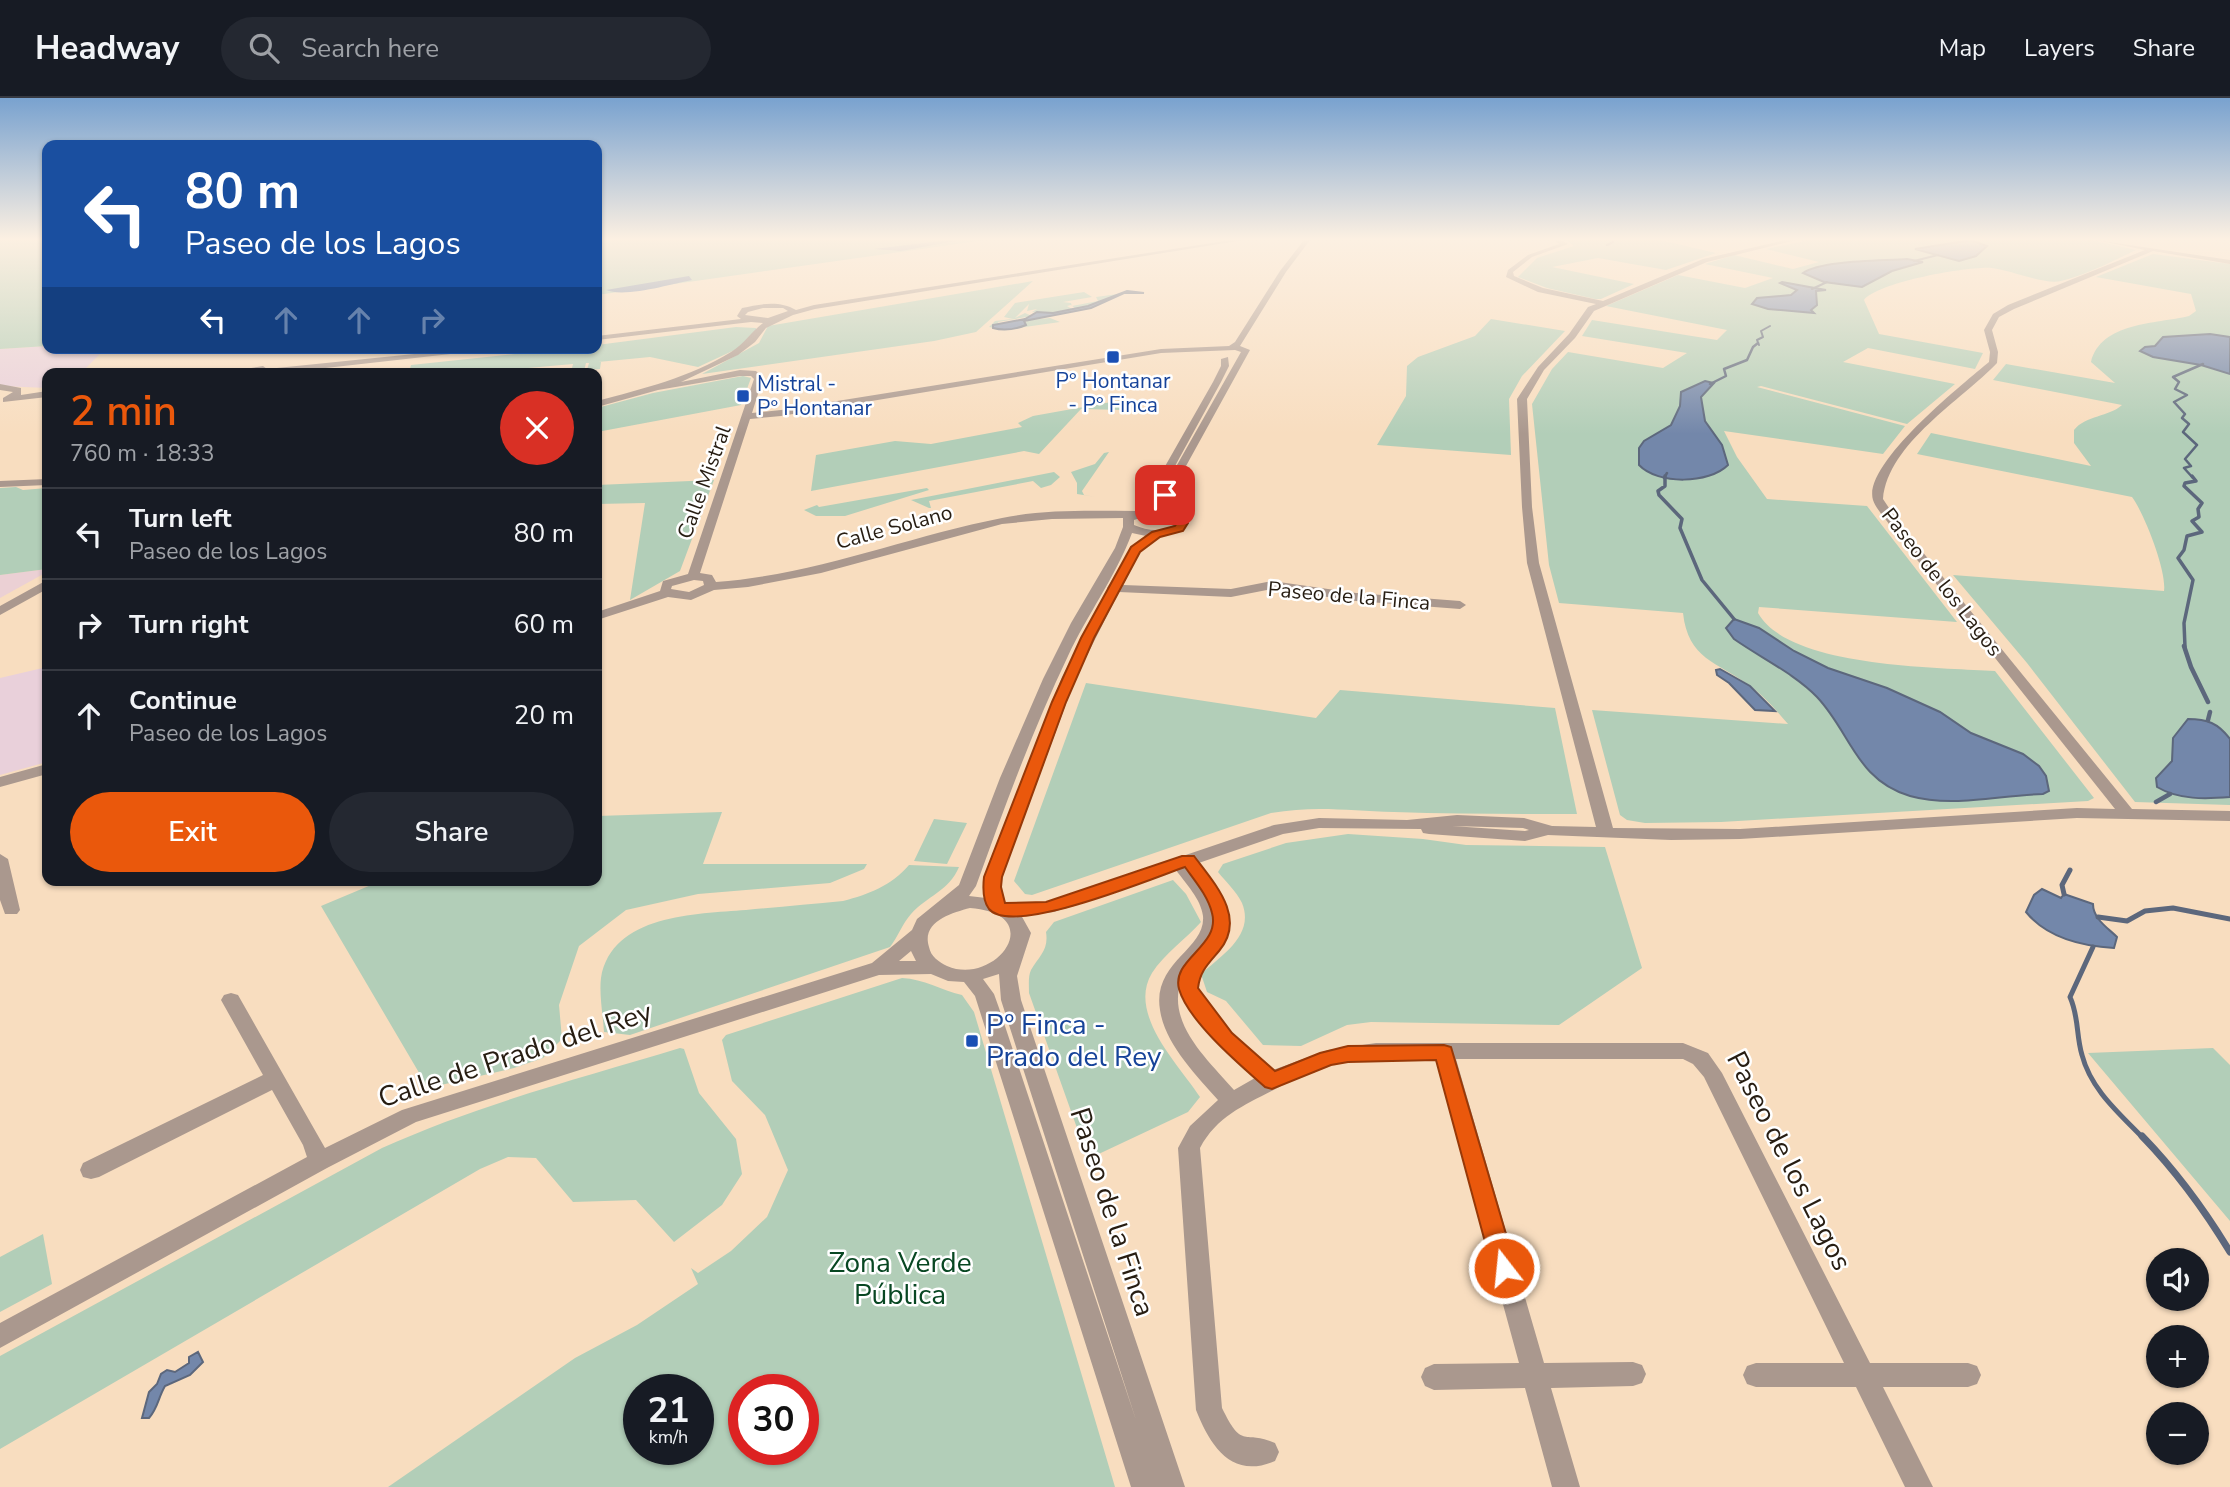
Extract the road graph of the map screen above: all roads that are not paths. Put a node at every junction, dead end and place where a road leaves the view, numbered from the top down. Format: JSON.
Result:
{"nodes":[{"id":1,"x":811,"y":305,"type":"edge"},
{"id":2,"x":828,"y":305,"type":"edge"},
{"id":3,"x":1262,"y":305,"type":"edge"},
{"id":4,"x":1273,"y":305,"type":"edge"},
{"id":5,"x":1598,"y":305,"type":"edge"},
{"id":6,"x":2022,"y":305,"type":"edge"},
{"id":7,"x":784,"y":306,"type":"junction"},
{"id":8,"x":741,"y":313,"type":"junction"},
{"id":9,"x":793,"y":313,"type":"junction"},
{"id":10,"x":780,"y":318,"type":"junction"},
{"id":11,"x":751,"y":320,"type":"junction"},
{"id":12,"x":763,"y":326,"type":"junction"},
{"id":13,"x":602,"y":336,"type":"edge"},
{"id":14,"x":602,"y":336,"type":"edge"},
{"id":15,"x":1227,"y":353,"type":"junction"},
{"id":16,"x":412,"y":354,"type":"edge"},
{"id":17,"x":441,"y":354,"type":"edge"},
{"id":18,"x":1243,"y":355,"type":"junction"},
{"id":19,"x":273,"y":368,"type":"edge"},
{"id":20,"x":302,"y":368,"type":"edge"},
{"id":21,"x":0,"y":387,"type":"edge"},
{"id":22,"x":661,"y":388,"type":"junction"},
{"id":23,"x":18,"y":392,"type":"junction"},
{"id":24,"x":42,"y":392,"type":"edge"},
{"id":25,"x":42,"y":393,"type":"edge"},
{"id":26,"x":3,"y":401,"type":"edge"},
{"id":27,"x":602,"y":403,"type":"edge"},
{"id":28,"x":747,"y":416,"type":"junction"},
{"id":29,"x":42,"y":482,"type":"edge"},
{"id":30,"x":0,"y":484,"type":"edge"},
{"id":31,"x":1170,"y":512,"type":"junction"},
{"id":32,"x":1133,"y":519,"type":"junction"},
{"id":33,"x":1156,"y":534,"type":"junction"},
{"id":34,"x":693,"y":576,"type":"junction"},
{"id":35,"x":711,"y":586,"type":"junction"},
{"id":36,"x":42,"y":587,"type":"edge"},
{"id":37,"x":1113,"y":588,"type":"junction"},
{"id":38,"x":667,"y":593,"type":"junction"},
{"id":39,"x":1460,"y":605,"type":"dead end"},
{"id":40,"x":0,"y":611,"type":"edge"},
{"id":41,"x":602,"y":614,"type":"edge"},
{"id":42,"x":42,"y":770,"type":"edge"},
{"id":43,"x":0,"y":782,"type":"edge"},
{"id":44,"x":2127,"y":813,"type":"junction"},
{"id":45,"x":2230,"y":816,"type":"edge"},
{"id":46,"x":1606,"y":833,"type":"junction"},
{"id":47,"x":0,"y":859,"type":"edge"},
{"id":48,"x":1184,"y":861,"type":"junction"},
{"id":49,"x":1001,"y":908,"type":"junction"},
{"id":50,"x":1048,"y":908,"type":"junction"},
{"id":51,"x":943,"y":909,"type":"junction"},
{"id":52,"x":11,"y":910,"type":"dead end"},
{"id":53,"x":917,"y":935,"type":"junction"},
{"id":54,"x":1018,"y":943,"type":"junction"},
{"id":55,"x":932,"y":967,"type":"junction"},
{"id":56,"x":879,"y":968,"type":"junction"},
{"id":57,"x":969,"y":975,"type":"junction"},
{"id":58,"x":231,"y":1000,"type":"dead end"},
{"id":59,"x":1444,"y":1052,"type":"junction"},
{"id":60,"x":276,"y":1078,"type":"junction"},
{"id":61,"x":1272,"y":1081,"type":"junction"},
{"id":62,"x":1231,"y":1101,"type":"junction"},
{"id":63,"x":320,"y":1161,"type":"junction"},
{"id":64,"x":91,"y":1170,"type":"dead end"},
{"id":65,"x":0,"y":1336,"type":"edge"},
{"id":66,"x":1633,"y":1374,"type":"dead end"},
{"id":67,"x":1756,"y":1375,"type":"dead end"},
{"id":68,"x":1863,"y":1375,"type":"junction"},
{"id":69,"x":1968,"y":1375,"type":"dead end"},
{"id":70,"x":1535,"y":1376,"type":"junction"},
{"id":71,"x":1434,"y":1377,"type":"dead end"},
{"id":72,"x":1266,"y":1452,"type":"dead end"},
{"id":73,"x":1145,"y":1487,"type":"edge"},
{"id":74,"x":1171,"y":1487,"type":"edge"},
{"id":75,"x":1566,"y":1487,"type":"edge"},
{"id":76,"x":1919,"y":1487,"type":"edge"}],
"edges":[{"from":1,"to":7,"type":"street"},
{"from":2,"to":9,"type":"street"},
{"from":3,"to":15,"type":"street"},
{"from":4,"to":18,"type":"street"},
{"from":5,"to":46,"type":"street"},
{"from":6,"to":44,"type":"street","name":"Paseo de los Lagos"},
{"from":7,"to":8,"type":"street"},
{"from":7,"to":9,"type":"street"},
{"from":8,"to":11,"type":"street"},
{"from":8,"to":13,"type":"street"},
{"from":9,"to":10,"type":"street"},
{"from":10,"to":11,"type":"street"},
{"from":10,"to":12,"type":"street"},
{"from":11,"to":12,"type":"street"},
{"from":11,"to":14,"type":"street"},
{"from":12,"to":22,"type":"street"},
{"from":15,"to":18,"type":"street"},
{"from":15,"to":28,"type":"street"},
{"from":15,"to":32,"type":"street"},
{"from":16,"to":19,"type":"street"},
{"from":17,"to":20,"type":"street"},
{"from":18,"to":31,"type":"street"},
{"from":21,"to":23,"type":"street"},
{"from":22,"to":27,"type":"street"},
{"from":22,"to":28,"type":"street","name":"Calle Mistral"},
{"from":23,"to":24,"type":"street"},
{"from":23,"to":26,"type":"street"},
{"from":25,"to":26,"type":"street"},
{"from":28,"to":34,"type":"street","name":"Calle Mistral"},
{"from":29,"to":30,"type":"street"},
{"from":31,"to":32,"type":"street"},
{"from":31,"to":33,"type":"street"},
{"from":32,"to":33,"type":"street"},
{"from":32,"to":35,"type":"street","name":"Calle Solano"},
{"from":32,"to":51,"type":"street"},
{"from":33,"to":37,"type":"street"},
{"from":34,"to":35,"type":"street"},
{"from":34,"to":38,"type":"street"},
{"from":35,"to":38,"type":"street","name":"Calle Solano"},
{"from":36,"to":40,"type":"street"},
{"from":37,"to":39,"type":"street","name":"Paseo de la Finca"},
{"from":37,"to":49,"type":"street"},
{"from":38,"to":41,"type":"street"},
{"from":42,"to":43,"type":"street"},
{"from":44,"to":45,"type":"street"},
{"from":44,"to":46,"type":"street"},
{"from":46,"to":48,"type":"street"},
{"from":47,"to":52,"type":"street"},
{"from":48,"to":50,"type":"street"},
{"from":48,"to":61,"type":"street"},
{"from":48,"to":62,"type":"street"},
{"from":49,"to":50,"type":"street"},
{"from":49,"to":51,"type":"street"},
{"from":49,"to":54,"type":"street"},
{"from":50,"to":54,"type":"street"},
{"from":51,"to":53,"type":"street"},
{"from":53,"to":55,"type":"street"},
{"from":53,"to":56,"type":"street","name":"Calle de Prado del Rey"},
{"from":54,"to":57,"type":"street"},
{"from":54,"to":74,"type":"street","name":"Paseo de la Finca"},
{"from":55,"to":56,"type":"street","name":"Calle de Prado del Rey"},
{"from":55,"to":57,"type":"street"},
{"from":56,"to":63,"type":"street","name":"Calle de Prado del Rey"},
{"from":57,"to":73,"type":"street"},
{"from":58,"to":60,"type":"street"},
{"from":59,"to":61,"type":"street","name":"Paseo de los Lagos"},
{"from":59,"to":68,"type":"street","name":"Paseo de los Lagos"},
{"from":59,"to":70,"type":"street"},
{"from":60,"to":63,"type":"street"},
{"from":60,"to":64,"type":"street"},
{"from":61,"to":62,"type":"street","name":"Paseo de los Lagos"},
{"from":62,"to":72,"type":"street","name":"Paseo de los Lagos"},
{"from":63,"to":65,"type":"street","name":"Calle de Prado del Rey"},
{"from":66,"to":70,"type":"street"},
{"from":67,"to":68,"type":"street"},
{"from":68,"to":69,"type":"street"},
{"from":68,"to":76,"type":"street","name":"Paseo de los Lagos"},
{"from":70,"to":71,"type":"street"},
{"from":70,"to":75,"type":"street"}]}
